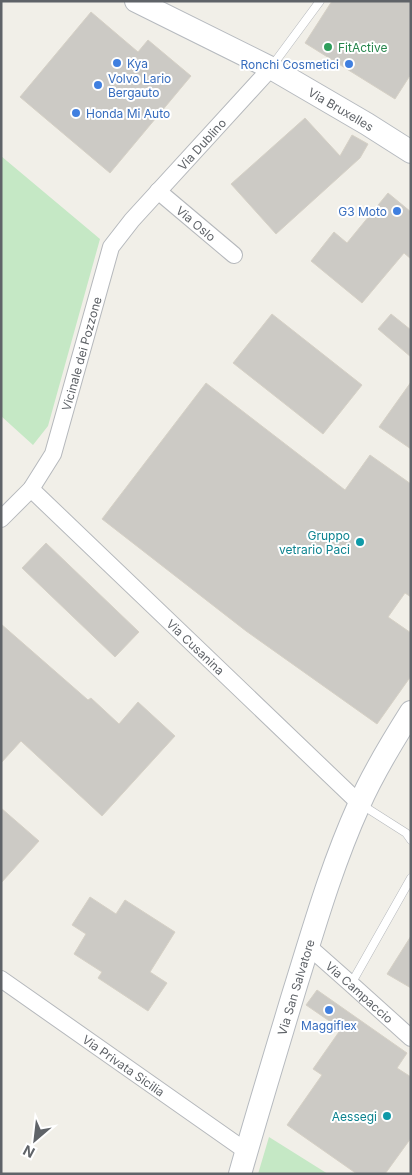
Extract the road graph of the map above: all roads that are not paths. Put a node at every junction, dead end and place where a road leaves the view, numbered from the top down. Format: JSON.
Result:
{"nodes":[{"id":1,"x":136,"y":1,"type":"edge"},
{"id":2,"x":320,"y":1,"type":"edge"},
{"id":3,"x":271,"y":68,"type":"junction"},
{"id":4,"x":411,"y":152,"type":"edge"},
{"id":5,"x":158,"y":191,"type":"junction"},
{"id":6,"x":132,"y":220,"type":"joint"},
{"id":7,"x":234,"y":255,"type":"dead end"},
{"id":8,"x":31,"y":489,"type":"junction"},
{"id":9,"x":1,"y":519,"type":"edge"},
{"id":10,"x":411,"y":712,"type":"edge"},
{"id":11,"x":359,"y":803,"type":"junction"},
{"id":12,"x":411,"y":840,"type":"edge"},
{"id":13,"x":411,"y":878,"type":"edge"},
{"id":14,"x":308,"y":946,"type":"junction"},
{"id":15,"x":1,"y":978,"type":"edge"},
{"id":16,"x":352,"y":984,"type":"junction"},
{"id":17,"x":411,"y":1038,"type":"edge"},
{"id":18,"x":246,"y":1151,"type":"junction"},
{"id":19,"x":240,"y":1174,"type":"edge"}],
"edges":[{"from":1,"to":3,"type":"street","name":"Via Bruxelles"},
{"from":2,"to":3,"type":"lane"},
{"from":3,"to":4,"type":"street","name":"Via Bruxelles"},
{"from":3,"to":5,"type":"street","name":"Via Dublino"},
{"from":5,"to":6,"type":"street","name":"Via Dublino"},
{"from":5,"to":7,"type":"street","name":"Via Oslo"},
{"from":6,"to":8,"type":"street","name":"Vicinale dei Pozzone"},
{"from":8,"to":9,"type":"street","name":"Vicinale dei Pozzone"},
{"from":8,"to":11,"type":"street","name":"Via Cusanina"},
{"from":10,"to":11,"type":"street","name":"Via San Salvatore"},
{"from":11,"to":12,"type":"lane"},
{"from":11,"to":14,"type":"street","name":"Via San Salvatore"},
{"from":13,"to":16,"type":"lane"},
{"from":14,"to":16,"type":"street","name":"Via Campaccio"},
{"from":14,"to":18,"type":"street","name":"Via San Salvatore"},
{"from":15,"to":18,"type":"street","name":"Via Privata Sicilia"},
{"from":16,"to":17,"type":"street","name":"Via Campaccio"},
{"from":18,"to":19,"type":"street","name":"Via San Salvatore"}]}
